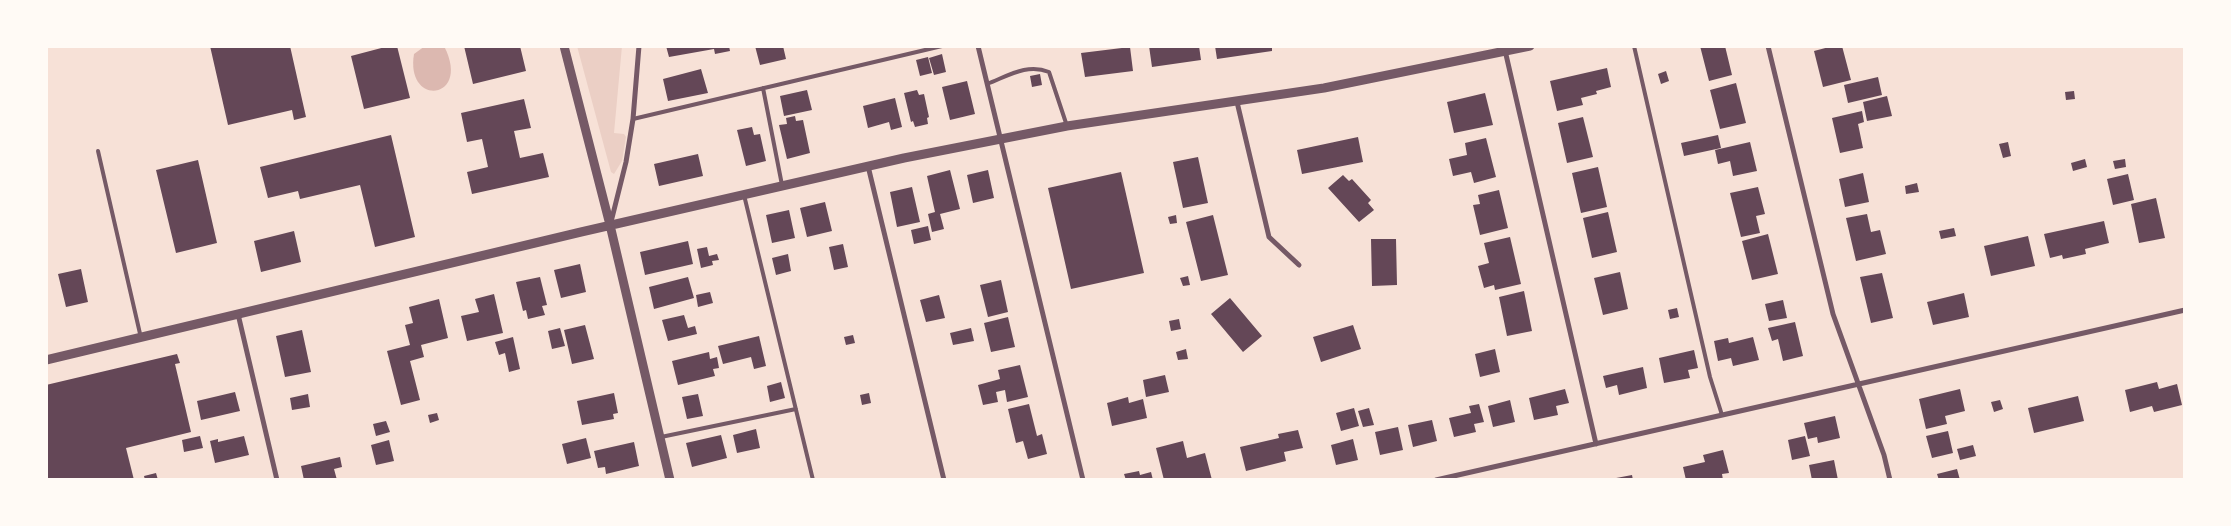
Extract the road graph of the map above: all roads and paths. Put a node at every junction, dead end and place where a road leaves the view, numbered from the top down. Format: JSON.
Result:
{"nodes":[{"id":1,"x":564,"y":46,"type":"edge"},
{"id":2,"x":639,"y":46,"type":"edge"},
{"id":3,"x":942,"y":46,"type":"edge"},
{"id":4,"x":978,"y":46,"type":"edge"},
{"id":5,"x":1530,"y":46,"type":"edge"},
{"id":6,"x":1634,"y":46,"type":"edge"},
{"id":7,"x":1768,"y":46,"type":"edge"},
{"id":8,"x":1505,"y":49,"type":"edge"},
{"id":9,"x":987,"y":84,"type":"junction"},
{"id":10,"x":763,"y":88,"type":"junction"},
{"id":11,"x":1237,"y":102,"type":"junction"},
{"id":12,"x":633,"y":119,"type":"junction"},
{"id":13,"x":1067,"y":126,"type":"junction"},
{"id":14,"x":1001,"y":138,"type":"junction"},
{"id":15,"x":98,"y":150,"type":"dead end"},
{"id":16,"x":868,"y":166,"type":"junction"},
{"id":17,"x":782,"y":186,"type":"junction"},
{"id":18,"x":744,"y":194,"type":"junction"},
{"id":19,"x":610,"y":225,"type":"junction"},
{"id":20,"x":1299,"y":265,"type":"dead end"},
{"id":21,"x":2185,"y":310,"type":"edge"},
{"id":22,"x":238,"y":314,"type":"junction"},
{"id":23,"x":141,"y":338,"type":"junction"},
{"id":24,"x":46,"y":360,"type":"edge"},
{"id":25,"x":1858,"y":386,"type":"junction"},
{"id":26,"x":796,"y":409,"type":"junction"},
{"id":27,"x":1722,"y":415,"type":"junction"},
{"id":28,"x":660,"y":437,"type":"junction"},
{"id":29,"x":1596,"y":444,"type":"junction"},
{"id":30,"x":277,"y":480,"type":"edge"},
{"id":31,"x":670,"y":480,"type":"edge"},
{"id":32,"x":814,"y":480,"type":"edge"},
{"id":33,"x":944,"y":480,"type":"edge"},
{"id":34,"x":1083,"y":480,"type":"edge"},
{"id":35,"x":1436,"y":480,"type":"edge"},
{"id":36,"x":1890,"y":480,"type":"edge"}],
"edges":[{"from":1,"to":19,"type":"street"},
{"from":2,"to":12,"type":"street"},
{"from":3,"to":10,"type":"lane"},
{"from":4,"to":9,"type":"street"},
{"from":5,"to":8,"type":"street"},
{"from":6,"to":27,"type":"lane"},
{"from":7,"to":25,"type":"street"},
{"from":8,"to":11,"type":"street"},
{"from":8,"to":29,"type":"street"},
{"from":9,"to":13,"type":"lane"},
{"from":9,"to":14,"type":"street"},
{"from":10,"to":12,"type":"lane"},
{"from":10,"to":17,"type":"lane"},
{"from":11,"to":13,"type":"street"},
{"from":11,"to":20,"type":"street"},
{"from":12,"to":19,"type":"street"},
{"from":13,"to":14,"type":"street"},
{"from":14,"to":16,"type":"street"},
{"from":14,"to":34,"type":"street"},
{"from":15,"to":23,"type":"lane"},
{"from":16,"to":17,"type":"street"},
{"from":16,"to":33,"type":"street"},
{"from":17,"to":18,"type":"street"},
{"from":18,"to":19,"type":"street"},
{"from":18,"to":26,"type":"lane"},
{"from":19,"to":22,"type":"street"},
{"from":19,"to":28,"type":"street"},
{"from":21,"to":25,"type":"street"},
{"from":22,"to":23,"type":"street"},
{"from":22,"to":30,"type":"street"},
{"from":23,"to":24,"type":"street"},
{"from":25,"to":27,"type":"street"},
{"from":25,"to":36,"type":"street"},
{"from":26,"to":28,"type":"lane"},
{"from":26,"to":32,"type":"lane"},
{"from":27,"to":29,"type":"street"},
{"from":28,"to":31,"type":"street"},
{"from":29,"to":35,"type":"street"}]}
